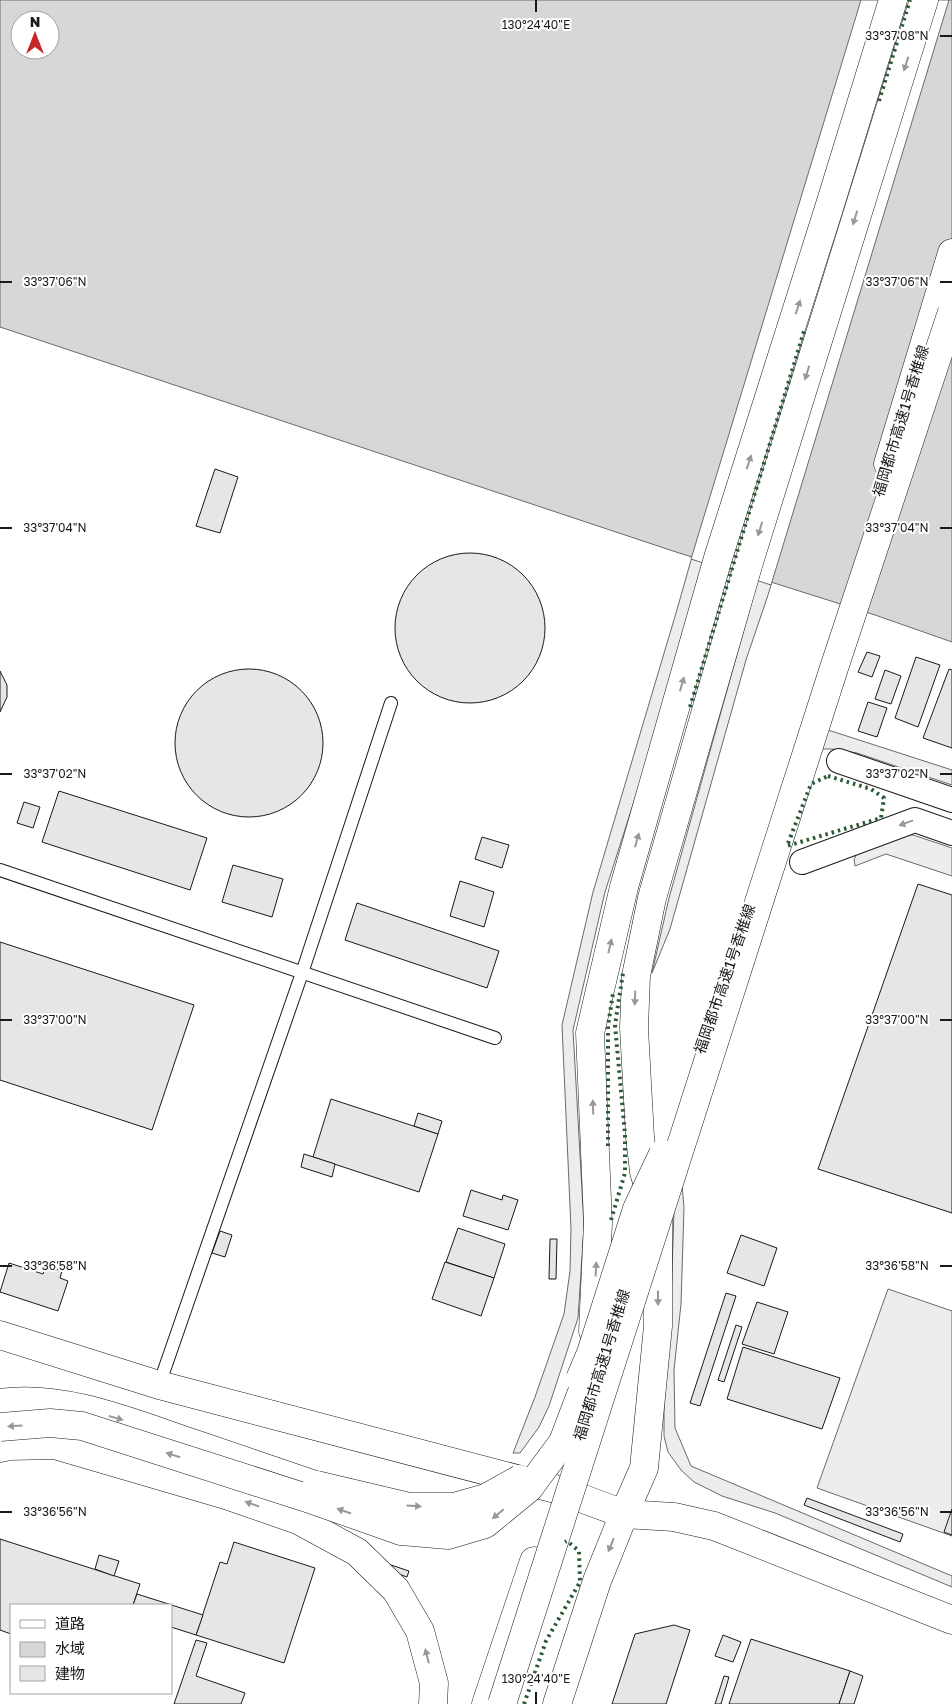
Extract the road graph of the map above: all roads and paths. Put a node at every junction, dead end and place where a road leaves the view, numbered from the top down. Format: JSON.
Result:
{"nodes":[{"id":1,"x":893,"y":0,"type":"edge"},
{"id":2,"x":924,"y":0,"type":"edge"},
{"id":3,"x":952,"y":253,"type":"edge"},
{"id":4,"x":952,"y":312,"type":"edge"},
{"id":5,"x":391,"y":703,"type":"dead end"},
{"id":6,"x":839,"y":761,"type":"dead end"},
{"id":7,"x":952,"y":800,"type":"edge"},
{"id":8,"x":952,"y":833,"type":"edge"},
{"id":9,"x":802,"y":862,"type":"dead end"},
{"id":10,"x":0,"y":870,"type":"edge"},
{"id":11,"x":302,"y":973,"type":"junction"},
{"id":12,"x":495,"y":1038,"type":"dead end"},
{"id":13,"x":672,"y":1153,"type":"junction"},
{"id":14,"x":0,"y":1335,"type":"edge"},
{"id":15,"x":159,"y":1385,"type":"junction"},
{"id":16,"x":0,"y":1403,"type":"edge"},
{"id":17,"x":0,"y":1427,"type":"edge"},
{"id":18,"x":0,"y":1448,"type":"edge"},
{"id":19,"x":559,"y":1490,"type":"junction"},
{"id":20,"x":624,"y":1514,"type":"junction"},
{"id":21,"x":952,"y":1620,"type":"edge"},
{"id":22,"x":433,"y":1704,"type":"edge"},
{"id":23,"x":486,"y":1704,"type":"edge"},
{"id":24,"x":495,"y":1704,"type":"edge"},
{"id":25,"x":502,"y":1704,"type":"edge"},
{"id":26,"x":556,"y":1704,"type":"edge"}],
"edges":[{"from":19,"to":1,"type":"main road","one_way":true},
{"from":2,"to":20,"type":"main road","one_way":true},
{"from":3,"to":13,"type":"main road","name":"福岡都市高速1号香椎線"},
{"from":4,"to":13,"type":"main road","name":"福岡都市高速1号香椎線","bridge":true},
{"from":5,"to":11,"type":"lane"},
{"from":6,"to":7,"type":"street"},
{"from":8,"to":9,"type":"street","one_way":true},
{"from":10,"to":11,"type":"lane"},
{"from":11,"to":12,"type":"lane"},
{"from":11,"to":15,"type":"lane"},
{"from":16,"to":13,"type":"main road","one_way":true,"bridge":true},
{"from":13,"to":17,"type":"main road","one_way":true,"bridge":true},
{"from":13,"to":24,"type":"main road","name":"福岡都市高速1号香椎線","bridge":true},
{"from":13,"to":25,"type":"main road","name":"福岡都市高速1号香椎線","bridge":true},
{"from":14,"to":15,"type":"main road"},
{"from":15,"to":19,"type":"main road"},
{"from":22,"to":18,"type":"main road","one_way":true},
{"from":19,"to":20,"type":"main road"},
{"from":19,"to":23,"type":"main road"},
{"from":20,"to":21,"type":"main road"},
{"from":20,"to":26,"type":"main road","one_way":true}]}
